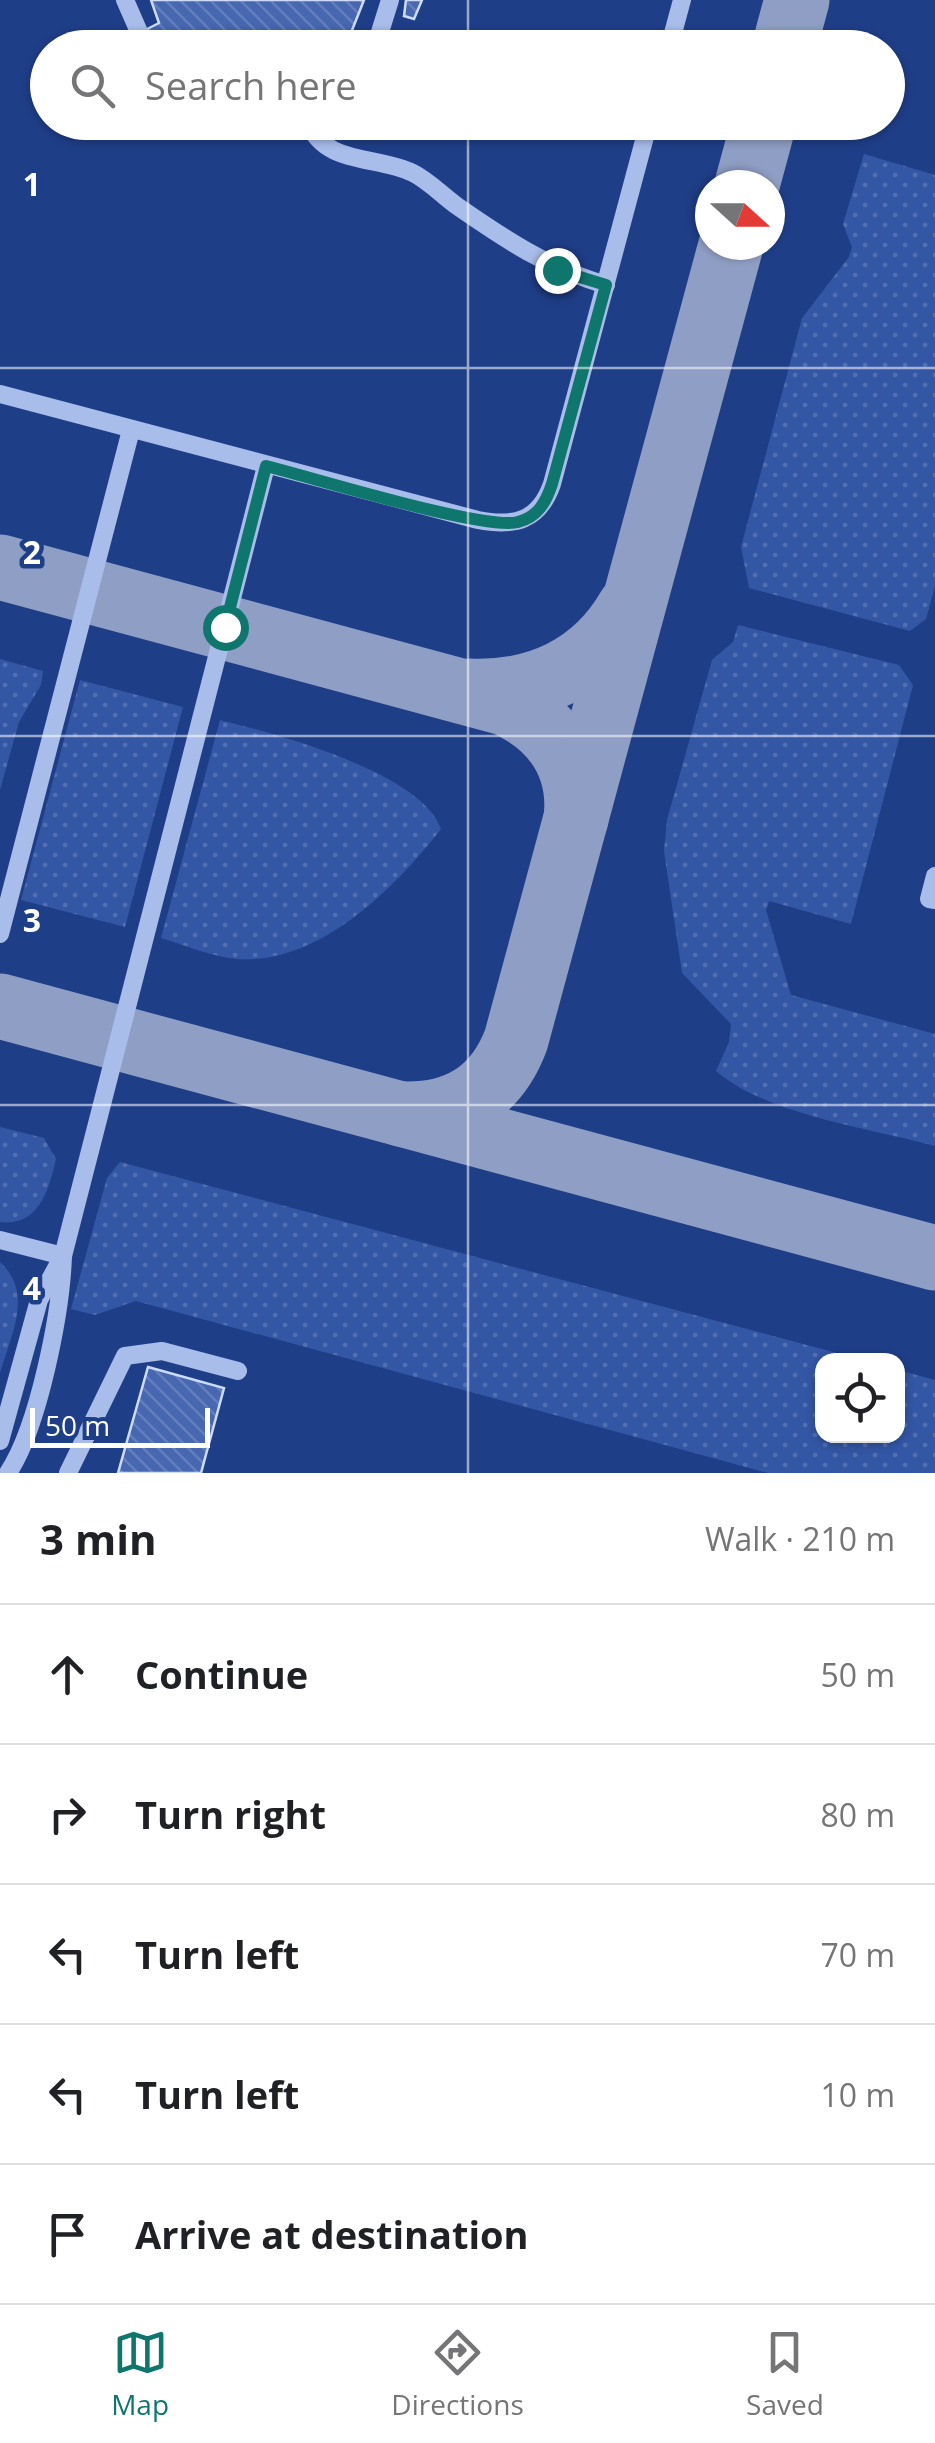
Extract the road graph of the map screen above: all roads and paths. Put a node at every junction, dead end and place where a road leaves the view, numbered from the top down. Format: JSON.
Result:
{"nodes":[{"id":1,"x":125,"y":0,"type":"edge"},
{"id":2,"x":390,"y":0,"type":"edge"},
{"id":3,"x":682,"y":0,"type":"edge"},
{"id":4,"x":138,"y":30,"type":"edge"},
{"id":5,"x":381,"y":30,"type":"edge"},
{"id":6,"x":675,"y":30,"type":"edge"},
{"id":7,"x":317,"y":140,"type":"edge"},
{"id":8,"x":644,"y":140,"type":"edge"},
{"id":9,"x":606,"y":285,"type":"junction"},
{"id":10,"x":0,"y":394,"type":"edge"},
{"id":11,"x":131,"y":430,"type":"junction"},
{"id":12,"x":266,"y":466,"type":"junction"},
{"id":13,"x":935,"y":876,"type":"edge"},
{"id":14,"x":935,"y":900,"type":"edge"},
{"id":15,"x":0,"y":934,"type":"edge"},
{"id":16,"x":0,"y":1240,"type":"edge"},
{"id":17,"x":63,"y":1256,"type":"junction"},
{"id":18,"x":238,"y":1371,"type":"dead end"},
{"id":19,"x":0,"y":1441,"type":"edge"},
{"id":20,"x":8,"y":1473,"type":"edge"},
{"id":21,"x":68,"y":1473,"type":"edge"}],
"edges":[{"from":1,"to":4,"type":"lane"},
{"from":2,"to":5,"type":"lane"},
{"from":3,"to":6,"type":"lane"},
{"from":7,"to":9,"type":"lane"},
{"from":8,"to":9,"type":"lane"},
{"from":9,"to":12,"type":"lane"},
{"from":10,"to":11,"type":"lane"},
{"from":11,"to":12,"type":"lane"},
{"from":11,"to":15,"type":"lane"},
{"from":12,"to":17,"type":"lane"},
{"from":13,"to":14,"type":"lane"},
{"from":16,"to":17,"type":"lane"},
{"from":17,"to":19,"type":"lane"},
{"from":17,"to":20,"type":"lane"},
{"from":18,"to":21,"type":"lane"}]}
